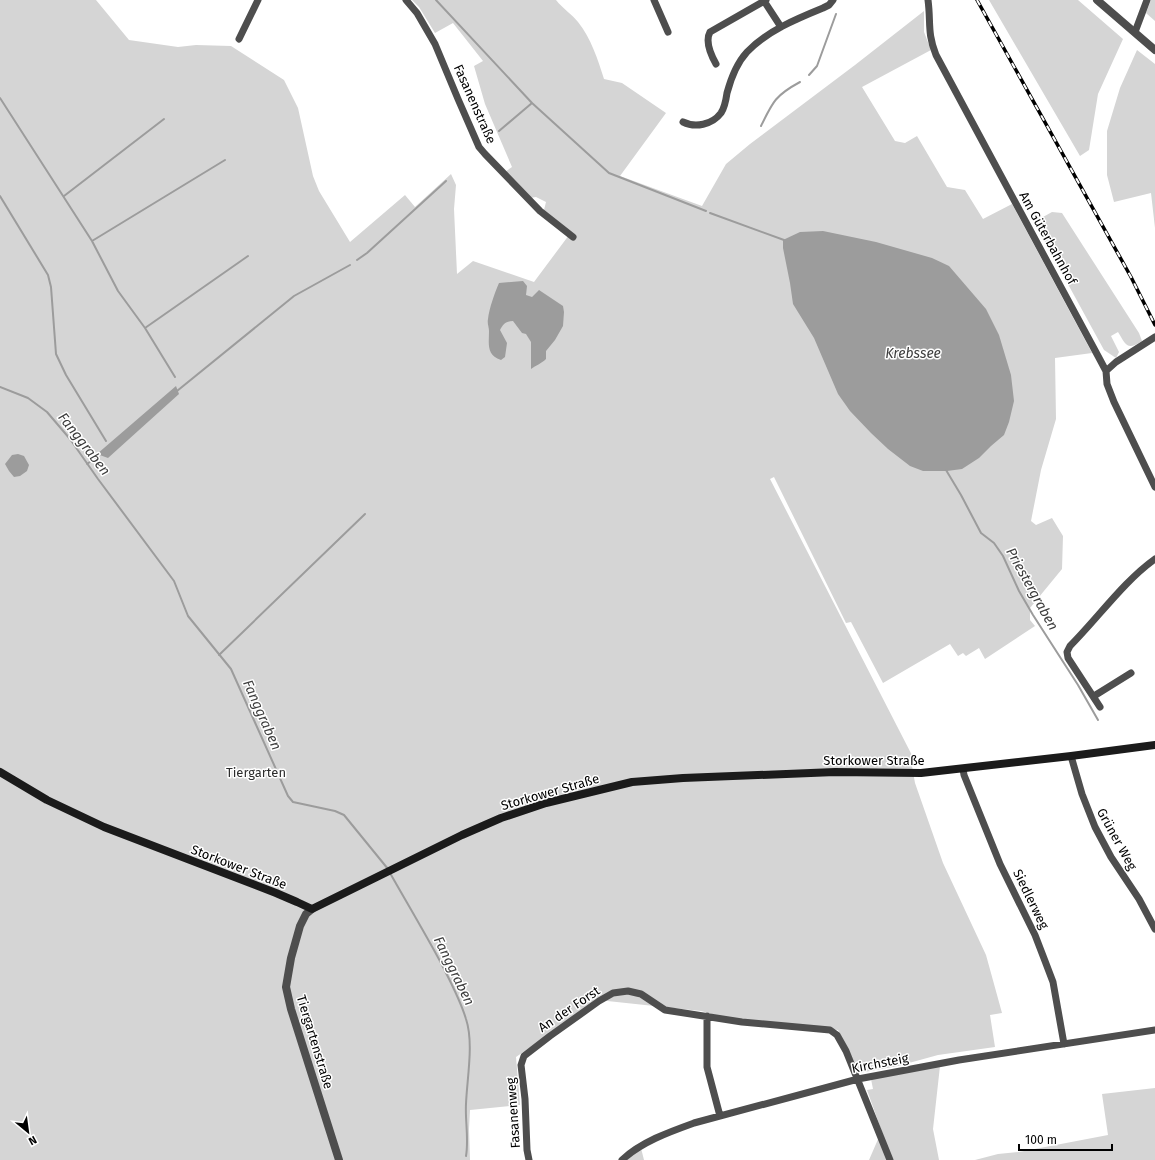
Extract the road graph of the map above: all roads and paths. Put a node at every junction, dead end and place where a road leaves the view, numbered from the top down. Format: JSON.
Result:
{"nodes":[{"id":1,"x":258,"y":0,"type":"edge"},
{"id":2,"x":406,"y":0,"type":"edge"},
{"id":3,"x":654,"y":0,"type":"edge"},
{"id":4,"x":765,"y":0,"type":"edge"},
{"id":5,"x":832,"y":0,"type":"edge"},
{"id":6,"x":928,"y":0,"type":"edge"},
{"id":7,"x":1098,"y":0,"type":"edge"},
{"id":8,"x":1147,"y":0,"type":"edge"},
{"id":9,"x":781,"y":27,"type":"junction"},
{"id":10,"x":668,"y":32,"type":"dead end"},
{"id":11,"x":1135,"y":32,"type":"junction"},
{"id":12,"x":239,"y":39,"type":"dead end"},
{"id":13,"x":1155,"y":50,"type":"edge"},
{"id":14,"x":716,"y":64,"type":"dead end"},
{"id":15,"x":683,"y":122,"type":"dead end"},
{"id":16,"x":573,"y":237,"type":"dead end"},
{"id":17,"x":1155,"y":337,"type":"edge"},
{"id":18,"x":1106,"y":372,"type":"junction"},
{"id":19,"x":1155,"y":487,"type":"edge"},
{"id":20,"x":1155,"y":559,"type":"edge"},
{"id":21,"x":1131,"y":673,"type":"dead end"},
{"id":22,"x":1094,"y":696,"type":"junction"},
{"id":23,"x":1100,"y":707,"type":"dead end"},
{"id":24,"x":1155,"y":745,"type":"edge"},
{"id":25,"x":1072,"y":756,"type":"junction"},
{"id":26,"x":963,"y":769,"type":"junction"},
{"id":27,"x":0,"y":772,"type":"edge"},
{"id":28,"x":312,"y":909,"type":"junction"},
{"id":29,"x":1155,"y":929,"type":"edge"},
{"id":30,"x":707,"y":1016,"type":"junction"},
{"id":31,"x":1155,"y":1030,"type":"edge"},
{"id":32,"x":1064,"y":1044,"type":"junction"},
{"id":33,"x":521,"y":1065,"type":"joint"},
{"id":34,"x":858,"y":1079,"type":"junction"},
{"id":35,"x":720,"y":1116,"type":"junction"},
{"id":36,"x":339,"y":1160,"type":"edge"},
{"id":37,"x":529,"y":1160,"type":"edge"},
{"id":38,"x":622,"y":1160,"type":"edge"},
{"id":39,"x":890,"y":1160,"type":"edge"}],
"edges":[{"from":1,"to":12,"type":"street"},
{"from":2,"to":16,"type":"street","name":"Fasanenstraße"},
{"from":3,"to":10,"type":"street"},
{"from":4,"to":9,"type":"street"},
{"from":4,"to":14,"type":"street"},
{"from":5,"to":9,"type":"street"},
{"from":6,"to":18,"type":"street","name":"Am Güterbahnhof"},
{"from":7,"to":11,"type":"street"},
{"from":8,"to":11,"type":"street"},
{"from":9,"to":15,"type":"street"},
{"from":11,"to":13,"type":"street"},
{"from":17,"to":18,"type":"street"},
{"from":18,"to":19,"type":"street","name":"Am Güterbahnhof"},
{"from":20,"to":22,"type":"street"},
{"from":21,"to":22,"type":"street"},
{"from":22,"to":23,"type":"street"},
{"from":24,"to":25,"type":"main road","name":"Storkower Straße"},
{"from":25,"to":26,"type":"main road","name":"Storkower Straße"},
{"from":25,"to":29,"type":"street","name":"Grüner Weg"},
{"from":26,"to":28,"type":"main road","name":"Storkower Straße"},
{"from":26,"to":32,"type":"street","name":"Siedlerweg"},
{"from":27,"to":28,"type":"main road","name":"Storkower Straße"},
{"from":28,"to":36,"type":"street","name":"Tiergartenstraße"},
{"from":30,"to":33,"type":"street","name":"An der Forst"},
{"from":30,"to":34,"type":"street","name":"An der Forst"},
{"from":30,"to":35,"type":"street"},
{"from":31,"to":32,"type":"street","name":"Kirchsteig"},
{"from":32,"to":34,"type":"street","name":"Kirchsteig"},
{"from":33,"to":37,"type":"street","name":"Fasanenweg"},
{"from":34,"to":35,"type":"street","name":"Kirchsteig"},
{"from":34,"to":39,"type":"street","name":"An der Forst"},
{"from":35,"to":38,"type":"street","name":"Kirchsteig"}]}
